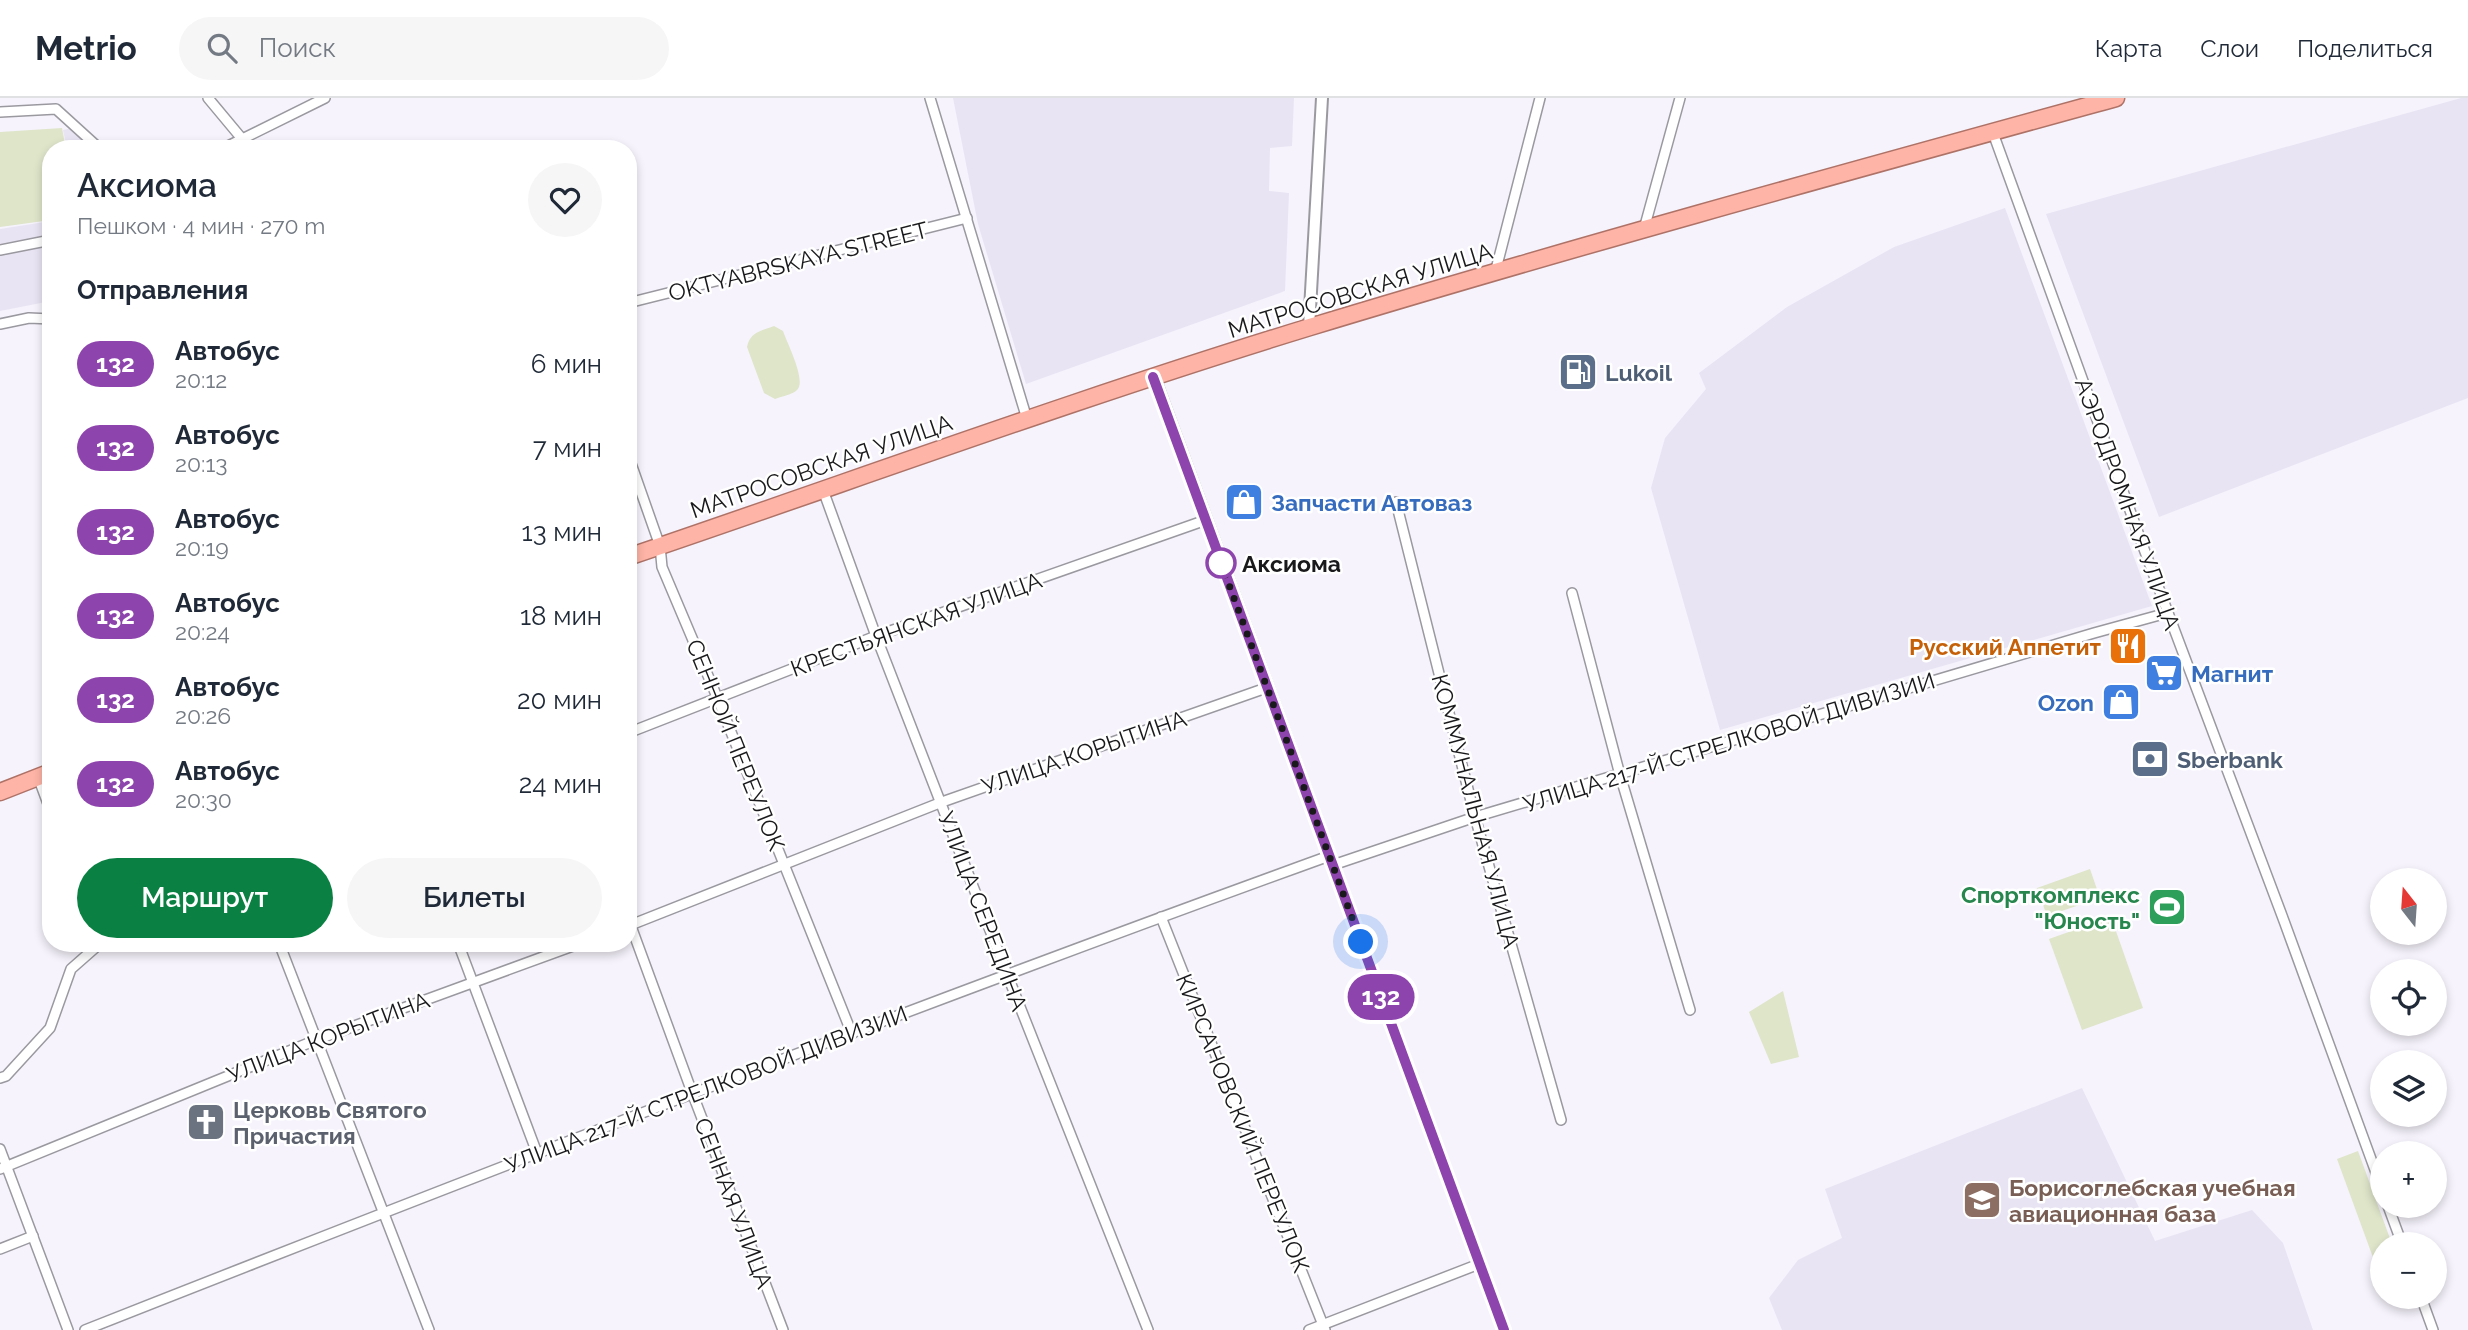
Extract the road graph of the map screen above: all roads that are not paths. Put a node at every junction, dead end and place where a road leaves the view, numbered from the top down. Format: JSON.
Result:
{"nodes":[{"id":1,"x":208,"y":98,"type":"edge"},
{"id":2,"x":325,"y":98,"type":"edge"},
{"id":3,"x":930,"y":98,"type":"edge"},
{"id":4,"x":1322,"y":98,"type":"edge"},
{"id":5,"x":1540,"y":98,"type":"edge"},
{"id":6,"x":1680,"y":98,"type":"edge"},
{"id":7,"x":2116,"y":98,"type":"edge"},
{"id":8,"x":0,"y":113,"type":"edge"},
{"id":9,"x":1993,"y":133,"type":"junction"},
{"id":10,"x":90,"y":140,"type":"edge"},
{"id":11,"x":243,"y":140,"type":"joint"},
{"id":12,"x":967,"y":218,"type":"junction"},
{"id":13,"x":1644,"y":229,"type":"junction"},
{"id":14,"x":42,"y":242,"type":"edge"},
{"id":15,"x":0,"y":250,"type":"edge"},
{"id":16,"x":1495,"y":273,"type":"junction"},
{"id":17,"x":637,"y":301,"type":"edge"},
{"id":18,"x":42,"y":319,"type":"edge"},
{"id":19,"x":0,"y":324,"type":"edge"},
{"id":20,"x":1308,"y":327,"type":"junction"},
{"id":21,"x":1153,"y":377,"type":"junction"},
{"id":22,"x":1027,"y":419,"type":"junction"},
{"id":23,"x":637,"y":481,"type":"edge"},
{"id":24,"x":823,"y":490,"type":"junction"},
{"id":25,"x":1396,"y":502,"type":"dead end"},
{"id":26,"x":1206,"y":520,"type":"junction"},
{"id":27,"x":660,"y":546,"type":"junction"},
{"id":28,"x":637,"y":554,"type":"edge"},
{"id":29,"x":1572,"y":593,"type":"dead end"},
{"id":30,"x":2167,"y":613,"type":"junction"},
{"id":31,"x":876,"y":636,"type":"junction"},
{"id":32,"x":1266,"y":688,"type":"junction"},
{"id":33,"x":717,"y":697,"type":"junction"},
{"id":34,"x":637,"y":729,"type":"edge"},
{"id":35,"x":42,"y":775,"type":"edge"},
{"id":36,"x":1620,"y":775,"type":"junction"},
{"id":37,"x":0,"y":792,"type":"edge"},
{"id":38,"x":942,"y":802,"type":"junction"},
{"id":39,"x":1475,"y":817,"type":"junction"},
{"id":40,"x":1331,"y":861,"type":"junction"},
{"id":41,"x":784,"y":864,"type":"junction"},
{"id":42,"x":1161,"y":917,"type":"junction"},
{"id":43,"x":637,"y":920,"type":"edge"},
{"id":44,"x":637,"y":944,"type":"edge"},
{"id":45,"x":90,"y":952,"type":"edge"},
{"id":46,"x":282,"y":952,"type":"edge"},
{"id":47,"x":462,"y":952,"type":"edge"},
{"id":48,"x":556,"y":952,"type":"edge"},
{"id":49,"x":1007,"y":974,"type":"junction"},
{"id":50,"x":474,"y":982,"type":"junction"},
{"id":51,"x":1690,"y":1010,"type":"dead end"},
{"id":52,"x":852,"y":1034,"type":"junction"},
{"id":53,"x":316,"y":1040,"type":"junction"},
{"id":54,"x":0,"y":1078,"type":"edge"},
{"id":55,"x":693,"y":1095,"type":"junction"},
{"id":56,"x":1561,"y":1119,"type":"dead end"},
{"id":57,"x":0,"y":1149,"type":"edge"},
{"id":58,"x":537,"y":1153,"type":"junction"},
{"id":59,"x":2370,"y":1156,"type":"edge"},
{"id":60,"x":3,"y":1168,"type":"edge"},
{"id":61,"x":384,"y":1212,"type":"junction"},
{"id":62,"x":33,"y":1236,"type":"junction"},
{"id":63,"x":0,"y":1249,"type":"edge"},
{"id":64,"x":1479,"y":1264,"type":"junction"},
{"id":65,"x":2425,"y":1309,"type":"edge"},
{"id":66,"x":1324,"y":1327,"type":"edge"},
{"id":67,"x":68,"y":1330,"type":"edge"},
{"id":68,"x":85,"y":1330,"type":"edge"},
{"id":69,"x":429,"y":1330,"type":"edge"},
{"id":70,"x":783,"y":1330,"type":"edge"},
{"id":71,"x":1147,"y":1330,"type":"edge"},
{"id":72,"x":1309,"y":1330,"type":"edge"},
{"id":73,"x":1504,"y":1330,"type":"edge"},
{"id":74,"x":2433,"y":1330,"type":"edge"}],
"edges":[{"from":1,"to":11,"type":"street"},
{"from":2,"to":11,"type":"street"},
{"from":3,"to":12,"type":"street"},
{"from":4,"to":20,"type":"street"},
{"from":5,"to":16,"type":"street"},
{"from":6,"to":13,"type":"street"},
{"from":7,"to":9,"type":"highway","name":"МАТРОСОВСКАЯ УЛИЦА"},
{"from":8,"to":10,"type":"street"},
{"from":9,"to":13,"type":"highway","name":"МАТРОСОВСКАЯ УЛИЦА"},
{"from":9,"to":30,"type":"street","name":"АЭРОДРОМНАЯ УЛИЦА"},
{"from":12,"to":17,"type":"street","name":"OKTYABRSKAYA STREET"},
{"from":12,"to":22,"type":"street"},
{"from":13,"to":16,"type":"highway","name":"МАТРОСОВСКАЯ УЛИЦА"},
{"from":14,"to":15,"type":"street"},
{"from":16,"to":20,"type":"highway","name":"МАТРОСОВСКАЯ УЛИЦА"},
{"from":18,"to":19,"type":"street"},
{"from":20,"to":21,"type":"highway","name":"МАТРОСОВСКАЯ УЛИЦА"},
{"from":21,"to":22,"type":"highway","name":"МАТРОСОВСКАЯ УЛИЦА"},
{"from":21,"to":26,"type":"street"},
{"from":22,"to":24,"type":"highway","name":"МАТРОСОВСКАЯ УЛИЦА"},
{"from":23,"to":27,"type":"street","name":"СЕННОЙ ПЕРЕУЛОК"},
{"from":24,"to":27,"type":"highway","name":"МАТРОСОВСКАЯ УЛИЦА"},
{"from":24,"to":31,"type":"street","name":"УЛИЦА СЕРЕДИНА"},
{"from":25,"to":39,"type":"street","name":"КОММУНАЛЬНАЯ УЛИЦА"},
{"from":26,"to":31,"type":"street","name":"КРЕСТЬЯНСКАЯ УЛИЦА"},
{"from":26,"to":32,"type":"street"},
{"from":27,"to":28,"type":"highway","name":"МАТРОСОВСКАЯ УЛИЦА"},
{"from":27,"to":33,"type":"street","name":"СЕННОЙ ПЕРЕУЛОК"},
{"from":29,"to":36,"type":"street"},
{"from":30,"to":36,"type":"street","name":"УЛИЦА 217-Й СТРЕЛКОВОЙ ДИВИЗИИ"},
{"from":30,"to":59,"type":"street","name":"АЭРОДРОМНАЯ УЛИЦА"},
{"from":31,"to":33,"type":"street","name":"КРЕСТЬЯНСКАЯ УЛИЦА"},
{"from":31,"to":38,"type":"street","name":"УЛИЦА СЕРЕДИНА"},
{"from":32,"to":38,"type":"street","name":"УЛИЦА КОРЫТИНА"},
{"from":32,"to":40,"type":"street"},
{"from":33,"to":34,"type":"street","name":"КРЕСТЬЯНСКАЯ УЛИЦА"},
{"from":33,"to":41,"type":"street","name":"СЕННОЙ ПЕРЕУЛОК"},
{"from":35,"to":37,"type":"highway"},
{"from":36,"to":39,"type":"street","name":"УЛИЦА 217-Й СТРЕЛКОВОЙ ДИВИЗИИ"},
{"from":36,"to":51,"type":"street"},
{"from":38,"to":41,"type":"street","name":"УЛИЦА КОРЫТИНА"},
{"from":38,"to":49,"type":"street","name":"УЛИЦА СЕРЕДИНА"},
{"from":39,"to":40,"type":"street","name":"УЛИЦА 217-Й СТРЕЛКОВОЙ ДИВИЗИИ"},
{"from":39,"to":56,"type":"street","name":"КОММУНАЛЬНАЯ УЛИЦА"},
{"from":40,"to":42,"type":"street","name":"УЛИЦА 217-Й СТРЕЛКОВОЙ ДИВИЗИИ"},
{"from":40,"to":64,"type":"street"},
{"from":41,"to":43,"type":"street","name":"УЛИЦА КОРЫТИНА"},
{"from":41,"to":52,"type":"street","name":"СЕННОЙ ПЕРЕУЛОК"},
{"from":42,"to":49,"type":"street","name":"УЛИЦА 217-Й СТРЕЛКОВОЙ ДИВИЗИИ"},
{"from":42,"to":66,"type":"street","name":"КИРСАНОВСКИЙ ПЕРЕУЛОК"},
{"from":44,"to":55,"type":"street","name":"СЕННАЯ УЛИЦА"},
{"from":45,"to":54,"type":"street"},
{"from":46,"to":53,"type":"street"},
{"from":47,"to":50,"type":"street"},
{"from":48,"to":50,"type":"street","name":"УЛИЦА КОРЫТИНА"},
{"from":49,"to":52,"type":"street","name":"УЛИЦА 217-Й СТРЕЛКОВОЙ ДИВИЗИИ"},
{"from":49,"to":71,"type":"street","name":"УЛИЦА СЕРЕДИНА"},
{"from":50,"to":53,"type":"street","name":"УЛИЦА КОРЫТИНА"},
{"from":50,"to":58,"type":"street"},
{"from":52,"to":55,"type":"street","name":"УЛИЦА 217-Й СТРЕЛКОВОЙ ДИВИЗИИ"},
{"from":53,"to":60,"type":"street","name":"УЛИЦА КОРЫТИНА"},
{"from":53,"to":61,"type":"street"},
{"from":55,"to":58,"type":"street","name":"УЛИЦА 217-Й СТРЕЛКОВОЙ ДИВИЗИИ"},
{"from":55,"to":70,"type":"street","name":"СЕННАЯ УЛИЦА"},
{"from":57,"to":60,"type":"street"},
{"from":58,"to":61,"type":"street","name":"УЛИЦА 217-Й СТРЕЛКОВОЙ ДИВИЗИИ"},
{"from":60,"to":62,"type":"street"},
{"from":61,"to":68,"type":"street","name":"УЛИЦА 217-Й СТРЕЛКОВОЙ ДИВИЗИИ"},
{"from":61,"to":69,"type":"street"},
{"from":62,"to":63,"type":"street"},
{"from":62,"to":67,"type":"street"},
{"from":64,"to":66,"type":"street"},
{"from":64,"to":73,"type":"street"},
{"from":65,"to":74,"type":"street"},
{"from":66,"to":72,"type":"street"}]}
